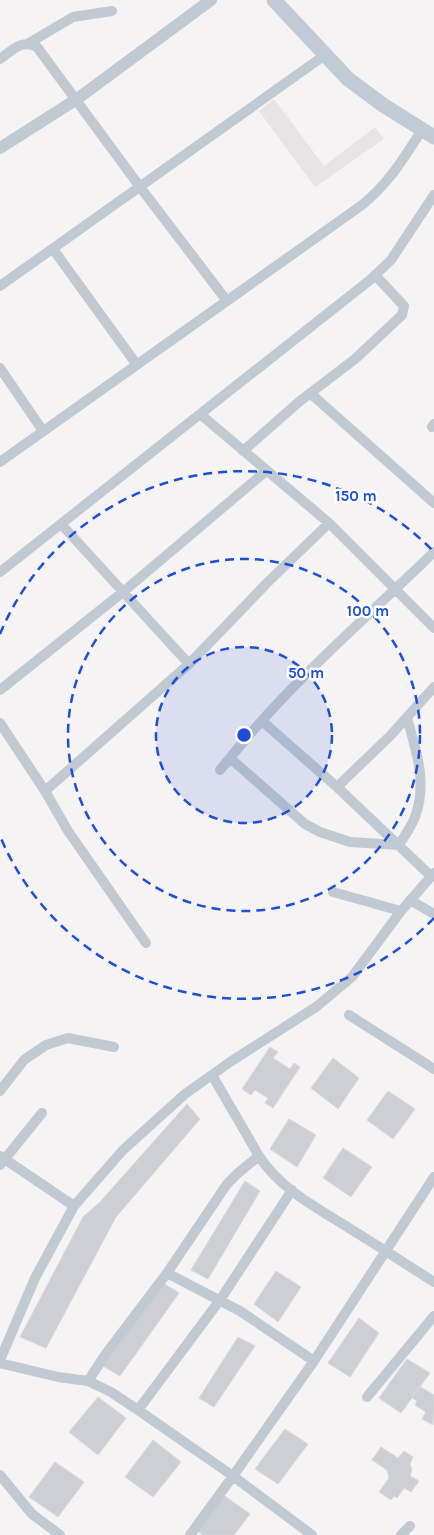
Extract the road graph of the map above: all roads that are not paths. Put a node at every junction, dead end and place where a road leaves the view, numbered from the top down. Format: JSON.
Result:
{"nodes":[{"id":1,"x":211,"y":0,"type":"edge"},
{"id":2,"x":274,"y":0,"type":"edge"},
{"id":3,"x":112,"y":12,"type":"dead end"},
{"id":4,"x":29,"y":43,"type":"junction"},
{"id":5,"x":325,"y":55,"type":"junction"},
{"id":6,"x":0,"y":58,"type":"edge"},
{"id":7,"x":76,"y":99,"type":"junction"},
{"id":8,"x":428,"y":133,"type":"edge"},
{"id":9,"x":0,"y":148,"type":"edge"},
{"id":10,"x":140,"y":187,"type":"junction"},
{"id":11,"x":434,"y":195,"type":"edge"},
{"id":12,"x":53,"y":249,"type":"junction"},
{"id":13,"x":375,"y":276,"type":"junction"},
{"id":14,"x":0,"y":286,"type":"edge"},
{"id":15,"x":227,"y":300,"type":"junction"},
{"id":16,"x":137,"y":365,"type":"junction"},
{"id":17,"x":0,"y":368,"type":"edge"},
{"id":18,"x":310,"y":393,"type":"junction"},
{"id":19,"x":200,"y":414,"type":"junction"},
{"id":20,"x":43,"y":431,"type":"junction"},
{"id":21,"x":243,"y":451,"type":"junction"},
{"id":22,"x":0,"y":462,"type":"edge"},
{"id":23,"x":266,"y":471,"type":"junction"},
{"id":24,"x":434,"y":503,"type":"edge"},
{"id":25,"x":329,"y":523,"type":"junction"},
{"id":26,"x":61,"y":524,"type":"junction"},
{"id":27,"x":434,"y":552,"type":"edge"},
{"id":28,"x":0,"y":572,"type":"edge"},
{"id":29,"x":394,"y":590,"type":"junction"},
{"id":30,"x":123,"y":592,"type":"junction"},
{"id":31,"x":434,"y":628,"type":"edge"},
{"id":32,"x":189,"y":664,"type":"junction"},
{"id":33,"x":434,"y":687,"type":"edge"},
{"id":34,"x":0,"y":690,"type":"edge"},
{"id":35,"x":407,"y":718,"type":"junction"},
{"id":36,"x":262,"y":721,"type":"junction"},
{"id":37,"x":0,"y":723,"type":"edge"},
{"id":38,"x":230,"y":758,"type":"junction"},
{"id":39,"x":220,"y":770,"type":"dead end"},
{"id":40,"x":337,"y":787,"type":"junction"},
{"id":41,"x":45,"y":791,"type":"junction"},
{"id":42,"x":399,"y":845,"type":"junction"},
{"id":43,"x":433,"y":875,"type":"edge"},
{"id":44,"x":333,"y":892,"type":"dead end"},
{"id":45,"x":410,"y":900,"type":"junction"},
{"id":46,"x":400,"y":910,"type":"junction"},
{"id":47,"x":434,"y":914,"type":"edge"},
{"id":48,"x":146,"y":943,"type":"dead end"},
{"id":49,"x":349,"y":1015,"type":"dead end"},
{"id":50,"x":114,"y":1047,"type":"dead end"},
{"id":51,"x":434,"y":1069,"type":"edge"},
{"id":52,"x":212,"y":1075,"type":"junction"},
{"id":53,"x":0,"y":1091,"type":"edge"},
{"id":54,"x":42,"y":1113,"type":"dead end"},
{"id":55,"x":259,"y":1156,"type":"junction"},
{"id":56,"x":1,"y":1160,"type":"edge"},
{"id":57,"x":434,"y":1177,"type":"edge"},
{"id":58,"x":292,"y":1190,"type":"junction"},
{"id":59,"x":74,"y":1206,"type":"junction"},
{"id":60,"x":386,"y":1251,"type":"junction"},
{"id":61,"x":167,"y":1273,"type":"junction"},
{"id":62,"x":434,"y":1282,"type":"edge"},
{"id":63,"x":220,"y":1300,"type":"junction"},
{"id":64,"x":434,"y":1316,"type":"edge"},
{"id":65,"x":0,"y":1361,"type":"edge"},
{"id":66,"x":314,"y":1361,"type":"junction"},
{"id":67,"x":88,"y":1381,"type":"junction"},
{"id":68,"x":367,"y":1397,"type":"dead end"},
{"id":69,"x":138,"y":1410,"type":"junction"},
{"id":70,"x":0,"y":1475,"type":"edge"},
{"id":71,"x":232,"y":1476,"type":"junction"},
{"id":72,"x":410,"y":1526,"type":"dead end"},
{"id":73,"x":60,"y":1535,"type":"edge"},
{"id":74,"x":190,"y":1535,"type":"edge"},
{"id":75,"x":312,"y":1535,"type":"edge"},
{"id":76,"x":401,"y":1535,"type":"edge"}],
"edges":[{"from":1,"to":7,"type":"street"},
{"from":2,"to":5,"type":"main road"},
{"from":3,"to":4,"type":"street"},
{"from":4,"to":6,"type":"street"},
{"from":4,"to":7,"type":"street"},
{"from":5,"to":8,"type":"main road"},
{"from":5,"to":10,"type":"street"},
{"from":7,"to":9,"type":"street"},
{"from":7,"to":10,"type":"street"},
{"from":8,"to":15,"type":"street"},
{"from":10,"to":12,"type":"street"},
{"from":10,"to":15,"type":"street"},
{"from":11,"to":13,"type":"street"},
{"from":12,"to":14,"type":"street"},
{"from":12,"to":16,"type":"street"},
{"from":13,"to":18,"type":"street"},
{"from":13,"to":19,"type":"street"},
{"from":15,"to":16,"type":"street"},
{"from":16,"to":20,"type":"street"},
{"from":17,"to":20,"type":"street"},
{"from":18,"to":21,"type":"street"},
{"from":18,"to":24,"type":"street"},
{"from":19,"to":21,"type":"street"},
{"from":19,"to":26,"type":"street"},
{"from":20,"to":22,"type":"street"},
{"from":21,"to":23,"type":"street"},
{"from":23,"to":25,"type":"street"},
{"from":23,"to":30,"type":"street"},
{"from":25,"to":29,"type":"street"},
{"from":25,"to":32,"type":"street"},
{"from":26,"to":28,"type":"street"},
{"from":26,"to":30,"type":"street"},
{"from":27,"to":29,"type":"street"},
{"from":29,"to":31,"type":"street"},
{"from":29,"to":36,"type":"street"},
{"from":30,"to":32,"type":"street"},
{"from":30,"to":34,"type":"street"},
{"from":32,"to":41,"type":"street"},
{"from":33,"to":35,"type":"street"},
{"from":35,"to":40,"type":"street"},
{"from":35,"to":42,"type":"street"},
{"from":36,"to":38,"type":"street"},
{"from":36,"to":40,"type":"street"},
{"from":37,"to":41,"type":"street"},
{"from":38,"to":39,"type":"street"},
{"from":38,"to":42,"type":"street"},
{"from":40,"to":42,"type":"street"},
{"from":41,"to":48,"type":"street"},
{"from":42,"to":43,"type":"street"},
{"from":43,"to":45,"type":"street"},
{"from":44,"to":46,"type":"street"},
{"from":45,"to":46,"type":"street"},
{"from":45,"to":47,"type":"street"},
{"from":46,"to":52,"type":"street"},
{"from":49,"to":51,"type":"street"},
{"from":50,"to":53,"type":"street"},
{"from":52,"to":55,"type":"street"},
{"from":52,"to":59,"type":"street"},
{"from":54,"to":56,"type":"street"},
{"from":55,"to":58,"type":"street"},
{"from":55,"to":61,"type":"street"},
{"from":56,"to":59,"type":"street"},
{"from":57,"to":60,"type":"street"},
{"from":58,"to":60,"type":"street"},
{"from":58,"to":63,"type":"street"},
{"from":59,"to":65,"type":"street"},
{"from":60,"to":62,"type":"street"},
{"from":60,"to":66,"type":"street"},
{"from":61,"to":63,"type":"street"},
{"from":61,"to":67,"type":"street"},
{"from":63,"to":66,"type":"street"},
{"from":63,"to":69,"type":"street"},
{"from":64,"to":68,"type":"street"},
{"from":65,"to":67,"type":"street"},
{"from":66,"to":71,"type":"street"},
{"from":67,"to":69,"type":"street"},
{"from":69,"to":71,"type":"street"},
{"from":70,"to":73,"type":"street"},
{"from":71,"to":74,"type":"street"},
{"from":71,"to":75,"type":"street"},
{"from":72,"to":76,"type":"street"}]}
